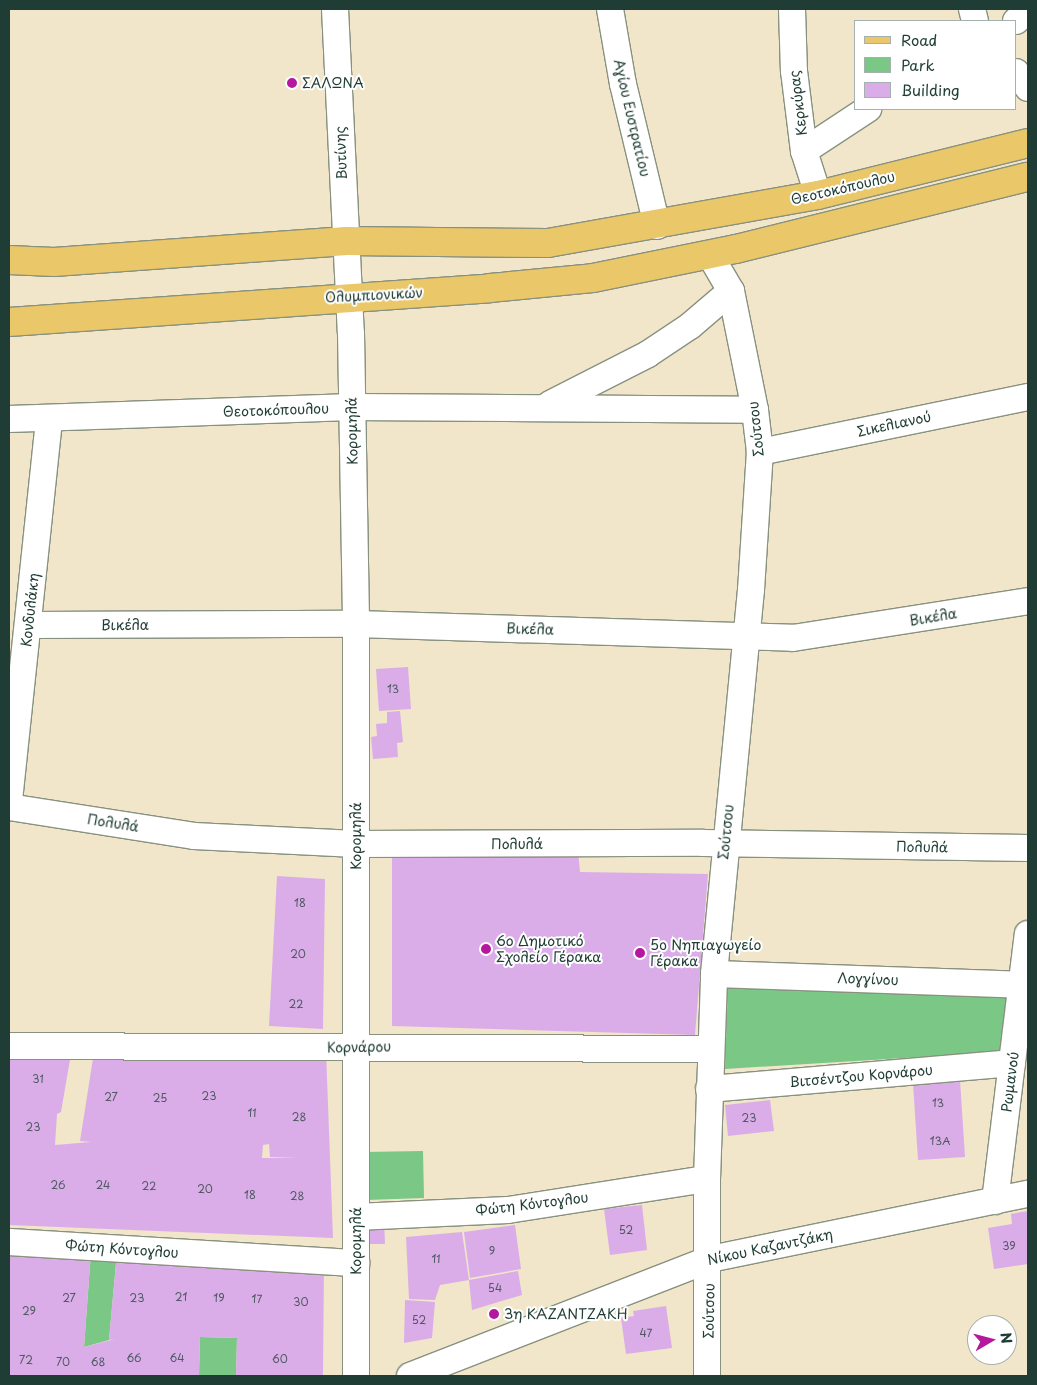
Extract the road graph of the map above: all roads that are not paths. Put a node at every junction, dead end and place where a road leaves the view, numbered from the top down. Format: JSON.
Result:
{"nodes":[{"id":1,"x":335,"y":9,"type":"edge"},
{"id":2,"x":610,"y":9,"type":"edge"},
{"id":3,"x":792,"y":9,"type":"edge"},
{"id":4,"x":1028,"y":10,"type":"edge"},
{"id":5,"x":1017,"y":20,"type":"edge"},
{"id":6,"x":1017,"y":73,"type":"edge"},
{"id":7,"x":1028,"y":88,"type":"edge"},
{"id":8,"x":866,"y":110,"type":"edge"},
{"id":9,"x":1028,"y":143,"type":"edge"},
{"id":10,"x":804,"y":151,"type":"junction"},
{"id":11,"x":1028,"y":176,"type":"edge"},
{"id":12,"x":818,"y":195,"type":"junction"},
{"id":13,"x":657,"y":226,"type":"junction"},
{"id":14,"x":346,"y":241,"type":"junction"},
{"id":15,"x":736,"y":249,"type":"junction"},
{"id":16,"x":710,"y":255,"type":"junction"},
{"id":17,"x":9,"y":260,"type":"edge"},
{"id":18,"x":731,"y":291,"type":"junction"},
{"id":19,"x":349,"y":296,"type":"junction"},
{"id":20,"x":9,"y":322,"type":"edge"},
{"id":21,"x":1028,"y":397,"type":"edge"},
{"id":22,"x":352,"y":407,"type":"junction"},
{"id":23,"x":542,"y":407,"type":"junction"},
{"id":24,"x":755,"y":410,"type":"junction"},
{"id":25,"x":9,"y":419,"type":"edge"},
{"id":26,"x":49,"y":420,"type":"junction"},
{"id":27,"x":760,"y":452,"type":"junction"},
{"id":28,"x":1028,"y":601,"type":"edge"},
{"id":29,"x":356,"y":624,"type":"junction"},
{"id":30,"x":29,"y":625,"type":"junction"},
{"id":31,"x":746,"y":637,"type":"junction"},
{"id":32,"x":9,"y":801,"type":"edge"},
{"id":33,"x":9,"y":807,"type":"edge"},
{"id":34,"x":356,"y":844,"type":"junction"},
{"id":35,"x":724,"y":844,"type":"junction"},
{"id":36,"x":1028,"y":848,"type":"edge"},
{"id":37,"x":1028,"y":934,"type":"edge"},
{"id":38,"x":714,"y":974,"type":"junction"},
{"id":39,"x":1022,"y":985,"type":"junction"},
{"id":40,"x":9,"y":1046,"type":"edge"},
{"id":41,"x":356,"y":1048,"type":"junction"},
{"id":42,"x":710,"y":1049,"type":"junction"},
{"id":43,"x":1012,"y":1063,"type":"junction"},
{"id":44,"x":709,"y":1089,"type":"junction"},
{"id":45,"x":707,"y":1179,"type":"junction"},
{"id":46,"x":1028,"y":1194,"type":"edge"},
{"id":47,"x":995,"y":1200,"type":"junction"},
{"id":48,"x":356,"y":1217,"type":"junction"},
{"id":49,"x":9,"y":1242,"type":"edge"},
{"id":50,"x":710,"y":1259,"type":"junction"},
{"id":51,"x":356,"y":1263,"type":"junction"},
{"id":52,"x":356,"y":1376,"type":"edge"},
{"id":53,"x":410,"y":1376,"type":"edge"},
{"id":54,"x":707,"y":1376,"type":"edge"}],
"edges":[{"from":1,"to":14,"type":"street","name":"Βυτίνης"},
{"from":2,"to":13,"type":"street","name":"Αγίου Ευστρατίου"},
{"from":3,"to":10,"type":"street","name":"Κερκύρας"},
{"from":4,"to":5,"type":"street"},
{"from":6,"to":7,"type":"street"},
{"from":8,"to":10,"type":"street"},
{"from":9,"to":12,"type":"main road","name":"Θεοτοκόπουλου"},
{"from":10,"to":12,"type":"street","name":"Κερκύρας"},
{"from":11,"to":15,"type":"main road"},
{"from":12,"to":13,"type":"main road","name":"Θεοτοκόπουλου"},
{"from":13,"to":14,"type":"main road"},
{"from":14,"to":17,"type":"main road"},
{"from":14,"to":19,"type":"street","name":"Βυτίνης"},
{"from":15,"to":16,"type":"main road","name":"Ολυμπιονικών"},
{"from":15,"to":18,"type":"street","name":"Σούτσου"},
{"from":16,"to":18,"type":"street","name":"Σούτσου"},
{"from":16,"to":19,"type":"main road","name":"Ολυμπιονικών"},
{"from":18,"to":23,"type":"street","name":"Θεοτοκόπουλου"},
{"from":18,"to":24,"type":"street","name":"Σούτσου"},
{"from":19,"to":20,"type":"main road","name":"Ολυμπιονικών"},
{"from":19,"to":22,"type":"street","name":"Κορομηλά"},
{"from":21,"to":27,"type":"street","name":"Σικελιανού"},
{"from":22,"to":23,"type":"street","name":"Θεοτοκόπουλου"},
{"from":22,"to":26,"type":"street","name":"Θεοτοκόπουλου"},
{"from":22,"to":29,"type":"street","name":"Κορομηλά"},
{"from":23,"to":24,"type":"street","name":"Θεοτοκόπουλου"},
{"from":24,"to":27,"type":"street","name":"Σούτσου"},
{"from":25,"to":26,"type":"street","name":"Θεοτοκόπουλου"},
{"from":26,"to":30,"type":"street","name":"Κονδυλάκη"},
{"from":27,"to":31,"type":"street","name":"Σούτσου"},
{"from":28,"to":31,"type":"street","name":"Βικέλα"},
{"from":29,"to":30,"type":"street","name":"Βικέλα"},
{"from":29,"to":31,"type":"street","name":"Βικέλα"},
{"from":29,"to":34,"type":"street","name":"Κορομηλά"},
{"from":30,"to":32,"type":"street","name":"Κονδυλάκη"},
{"from":31,"to":35,"type":"street","name":"Σούτσου"},
{"from":33,"to":34,"type":"street","name":"Πολυλά"},
{"from":34,"to":35,"type":"street","name":"Πολυλά"},
{"from":34,"to":41,"type":"street","name":"Κορομηλά"},
{"from":35,"to":36,"type":"street","name":"Πολυλά"},
{"from":35,"to":38,"type":"street","name":"Σούτσου"},
{"from":37,"to":39,"type":"street","name":"Ρωμανού"},
{"from":38,"to":39,"type":"street","name":"Λογγίνου"},
{"from":38,"to":42,"type":"street","name":"Σούτσου"},
{"from":39,"to":43,"type":"street","name":"Ρωμανού"},
{"from":40,"to":41,"type":"street","name":"Κορνάρου"},
{"from":41,"to":42,"type":"street","name":"Κορνάρου"},
{"from":41,"to":48,"type":"street","name":"Κορομηλά"},
{"from":42,"to":44,"type":"street","name":"Σούτσου"},
{"from":43,"to":44,"type":"street","name":"Βιτσέντζου Κορνάρου"},
{"from":43,"to":47,"type":"street","name":"Ρωμανού"},
{"from":44,"to":45,"type":"street","name":"Σούτσου"},
{"from":45,"to":48,"type":"street","name":"Φώτη Κόντογλου"},
{"from":45,"to":50,"type":"street","name":"Σούτσου"},
{"from":46,"to":47,"type":"street","name":"Νίκου Καζαντζάκη"},
{"from":47,"to":50,"type":"street","name":"Νίκου Καζαντζάκη"},
{"from":48,"to":51,"type":"street","name":"Κορομηλά"},
{"from":49,"to":51,"type":"street","name":"Φώτη Κόντογλου"},
{"from":50,"to":53,"type":"street","name":"Νίκου Καζαντζάκη"},
{"from":50,"to":54,"type":"street","name":"Σούτσου"},
{"from":51,"to":52,"type":"street","name":"Κορομηλά"}]}
